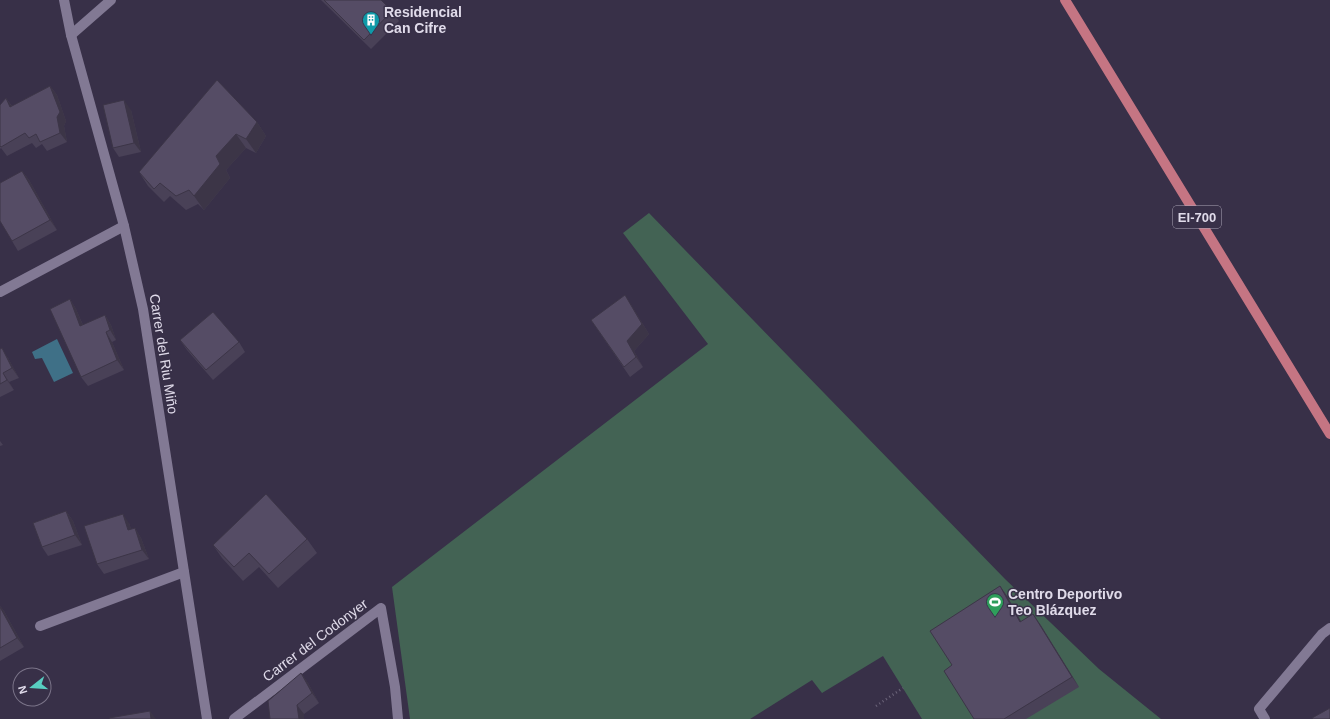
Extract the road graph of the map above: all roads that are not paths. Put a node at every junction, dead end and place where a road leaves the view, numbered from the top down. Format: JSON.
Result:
{"nodes":[{"id":1,"x":64,"y":0,"type":"edge"},
{"id":2,"x":110,"y":0,"type":"edge"},
{"id":3,"x":1065,"y":0,"type":"edge"},
{"id":4,"x":71,"y":35,"type":"junction"},
{"id":5,"x":124,"y":226,"type":"junction"},
{"id":6,"x":0,"y":292,"type":"edge"},
{"id":7,"x":1330,"y":434,"type":"edge"},
{"id":8,"x":184,"y":572,"type":"junction"},
{"id":9,"x":40,"y":626,"type":"dead end"},
{"id":10,"x":1330,"y":628,"type":"edge"},
{"id":11,"x":207,"y":719,"type":"edge"},
{"id":12,"x":234,"y":719,"type":"edge"},
{"id":13,"x":398,"y":719,"type":"edge"},
{"id":14,"x":1265,"y":719,"type":"edge"}],
"edges":[{"from":1,"to":4,"type":"street","name":"Carrer del Riu Miño"},
{"from":2,"to":4,"type":"street"},
{"from":3,"to":7,"type":"main road","number":"EI-700"},
{"from":4,"to":5,"type":"street","name":"Carrer del Riu Miño"},
{"from":5,"to":6,"type":"street"},
{"from":5,"to":8,"type":"street","name":"Carrer del Riu Miño"},
{"from":8,"to":9,"type":"street"},
{"from":8,"to":11,"type":"street","name":"Carrer del Riu Miño"},
{"from":10,"to":14,"type":"street"},
{"from":12,"to":13,"type":"street","name":"Carrer del Codonyer"}]}
